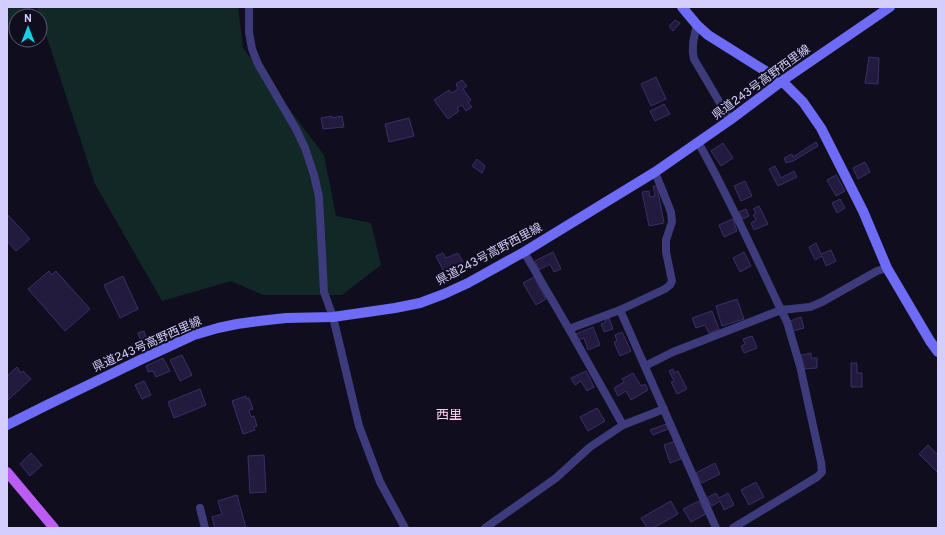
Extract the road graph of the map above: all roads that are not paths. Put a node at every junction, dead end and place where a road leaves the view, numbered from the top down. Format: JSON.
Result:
{"nodes":[{"id":1,"x":249,"y":7,"type":"edge"},
{"id":2,"x":682,"y":7,"type":"edge"},
{"id":3,"x":890,"y":7,"type":"edge"},
{"id":4,"x":697,"y":24,"type":"junction"},
{"id":5,"x":782,"y":81,"type":"junction"},
{"id":6,"x":730,"y":120,"type":"junction"},
{"id":7,"x":698,"y":142,"type":"junction"},
{"id":8,"x":655,"y":172,"type":"junction"},
{"id":9,"x":524,"y":252,"type":"junction"},
{"id":10,"x":887,"y":268,"type":"junction"},
{"id":11,"x":620,"y":310,"type":"junction"},
{"id":12,"x":781,"y":310,"type":"junction"},
{"id":13,"x":333,"y":317,"type":"junction"},
{"id":14,"x":569,"y":329,"type":"junction"},
{"id":15,"x":938,"y":352,"type":"edge"},
{"id":16,"x":645,"y":366,"type":"junction"},
{"id":17,"x":664,"y":410,"type":"junction"},
{"id":18,"x":7,"y":425,"type":"edge"},
{"id":19,"x":623,"y":425,"type":"junction"},
{"id":20,"x":7,"y":472,"type":"edge"},
{"id":21,"x":200,"y":508,"type":"dead end"},
{"id":22,"x":54,"y":528,"type":"edge"},
{"id":23,"x":205,"y":528,"type":"edge"},
{"id":24,"x":405,"y":528,"type":"edge"},
{"id":25,"x":485,"y":528,"type":"edge"},
{"id":26,"x":716,"y":528,"type":"edge"},
{"id":27,"x":733,"y":528,"type":"edge"}],
"edges":[{"from":1,"to":13,"type":"street"},
{"from":2,"to":4,"type":"main road"},
{"from":3,"to":5,"type":"main road","name":"県道243号高野西里線"},
{"from":4,"to":5,"type":"main road"},
{"from":4,"to":6,"type":"street"},
{"from":5,"to":6,"type":"main road","name":"県道243号高野西里線"},
{"from":5,"to":10,"type":"main road"},
{"from":6,"to":7,"type":"main road","name":"県道243号高野西里線"},
{"from":7,"to":8,"type":"main road","name":"県道243号高野西里線"},
{"from":7,"to":12,"type":"street"},
{"from":8,"to":9,"type":"main road","name":"県道243号高野西里線"},
{"from":8,"to":11,"type":"street"},
{"from":9,"to":13,"type":"main road","name":"県道243号高野西里線"},
{"from":9,"to":14,"type":"street"},
{"from":10,"to":12,"type":"street"},
{"from":10,"to":15,"type":"main road"},
{"from":11,"to":14,"type":"street"},
{"from":11,"to":16,"type":"street"},
{"from":12,"to":16,"type":"street"},
{"from":12,"to":27,"type":"street"},
{"from":13,"to":18,"type":"main road","name":"県道243号高野西里線"},
{"from":13,"to":24,"type":"street"},
{"from":14,"to":19,"type":"street"},
{"from":16,"to":17,"type":"street"},
{"from":17,"to":19,"type":"street"},
{"from":17,"to":26,"type":"street"},
{"from":19,"to":25,"type":"street"},
{"from":20,"to":22,"type":"main road"},
{"from":21,"to":23,"type":"street"}]}
